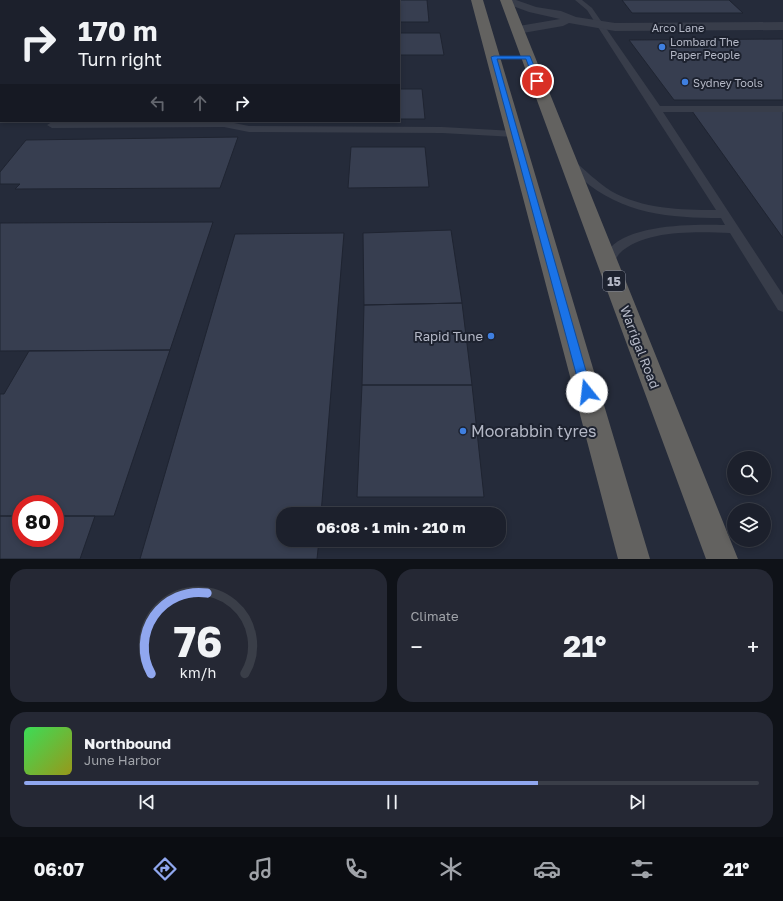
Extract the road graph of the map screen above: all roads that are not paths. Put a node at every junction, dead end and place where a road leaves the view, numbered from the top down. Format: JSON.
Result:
{"nodes":[{"id":1,"x":477,"y":0,"type":"edge"},
{"id":2,"x":506,"y":0,"type":"edge"},
{"id":3,"x":578,"y":0,"type":"edge"},
{"id":4,"x":574,"y":20,"type":"junction"},
{"id":5,"x":600,"y":24,"type":"junction"},
{"id":6,"x":783,"y":26,"type":"edge"},
{"id":7,"x":517,"y":30,"type":"junction"},
{"id":8,"x":511,"y":57,"type":"junction"},
{"id":9,"x":657,"y":109,"type":"junction"},
{"id":10,"x":783,"y":109,"type":"edge"},
{"id":11,"x":52,"y":125,"type":"dead end"},
{"id":12,"x":515,"y":134,"type":"junction"},
{"id":13,"x":569,"y":162,"type":"junction"},
{"id":14,"x":723,"y":214,"type":"junction"},
{"id":15,"x":732,"y":228,"type":"junction"},
{"id":16,"x":607,"y":264,"type":"junction"},
{"id":17,"x":783,"y":306,"type":"edge"},
{"id":18,"x":634,"y":559,"type":"edge"},
{"id":19,"x":722,"y":559,"type":"edge"}],
"edges":[{"from":1,"to":8,"type":"highway","name":"Warrigal Road","number":"15"},
{"from":2,"to":4,"type":"street","name":"Arco Lane"},
{"from":2,"to":7,"type":"highway","name":"Warrigal Road","number":"15"},
{"from":3,"to":5,"type":"lane"},
{"from":4,"to":5,"type":"street","name":"Arco Lane"},
{"from":4,"to":7,"type":"street","name":"Arco Lane"},
{"from":5,"to":6,"type":"street","name":"Arco Lane"},
{"from":5,"to":9,"type":"lane"},
{"from":7,"to":8,"type":"highway","name":"Warrigal Road","number":"15"},
{"from":8,"to":12,"type":"highway","name":"Warrigal Road","number":"15"},
{"from":8,"to":13,"type":"highway","name":"Warrigal Road","number":"15"},
{"from":9,"to":10,"type":"lane"},
{"from":9,"to":14,"type":"lane"},
{"from":11,"to":12,"type":"lane"},
{"from":12,"to":18,"type":"highway","name":"Warrigal Road","number":"15"},
{"from":13,"to":14,"type":"lane"},
{"from":13,"to":16,"type":"highway","name":"Warrigal Road","number":"15"},
{"from":14,"to":15,"type":"lane"},
{"from":15,"to":16,"type":"lane"},
{"from":15,"to":17,"type":"lane"},
{"from":16,"to":19,"type":"highway","name":"Warrigal Road","number":"15"}]}
